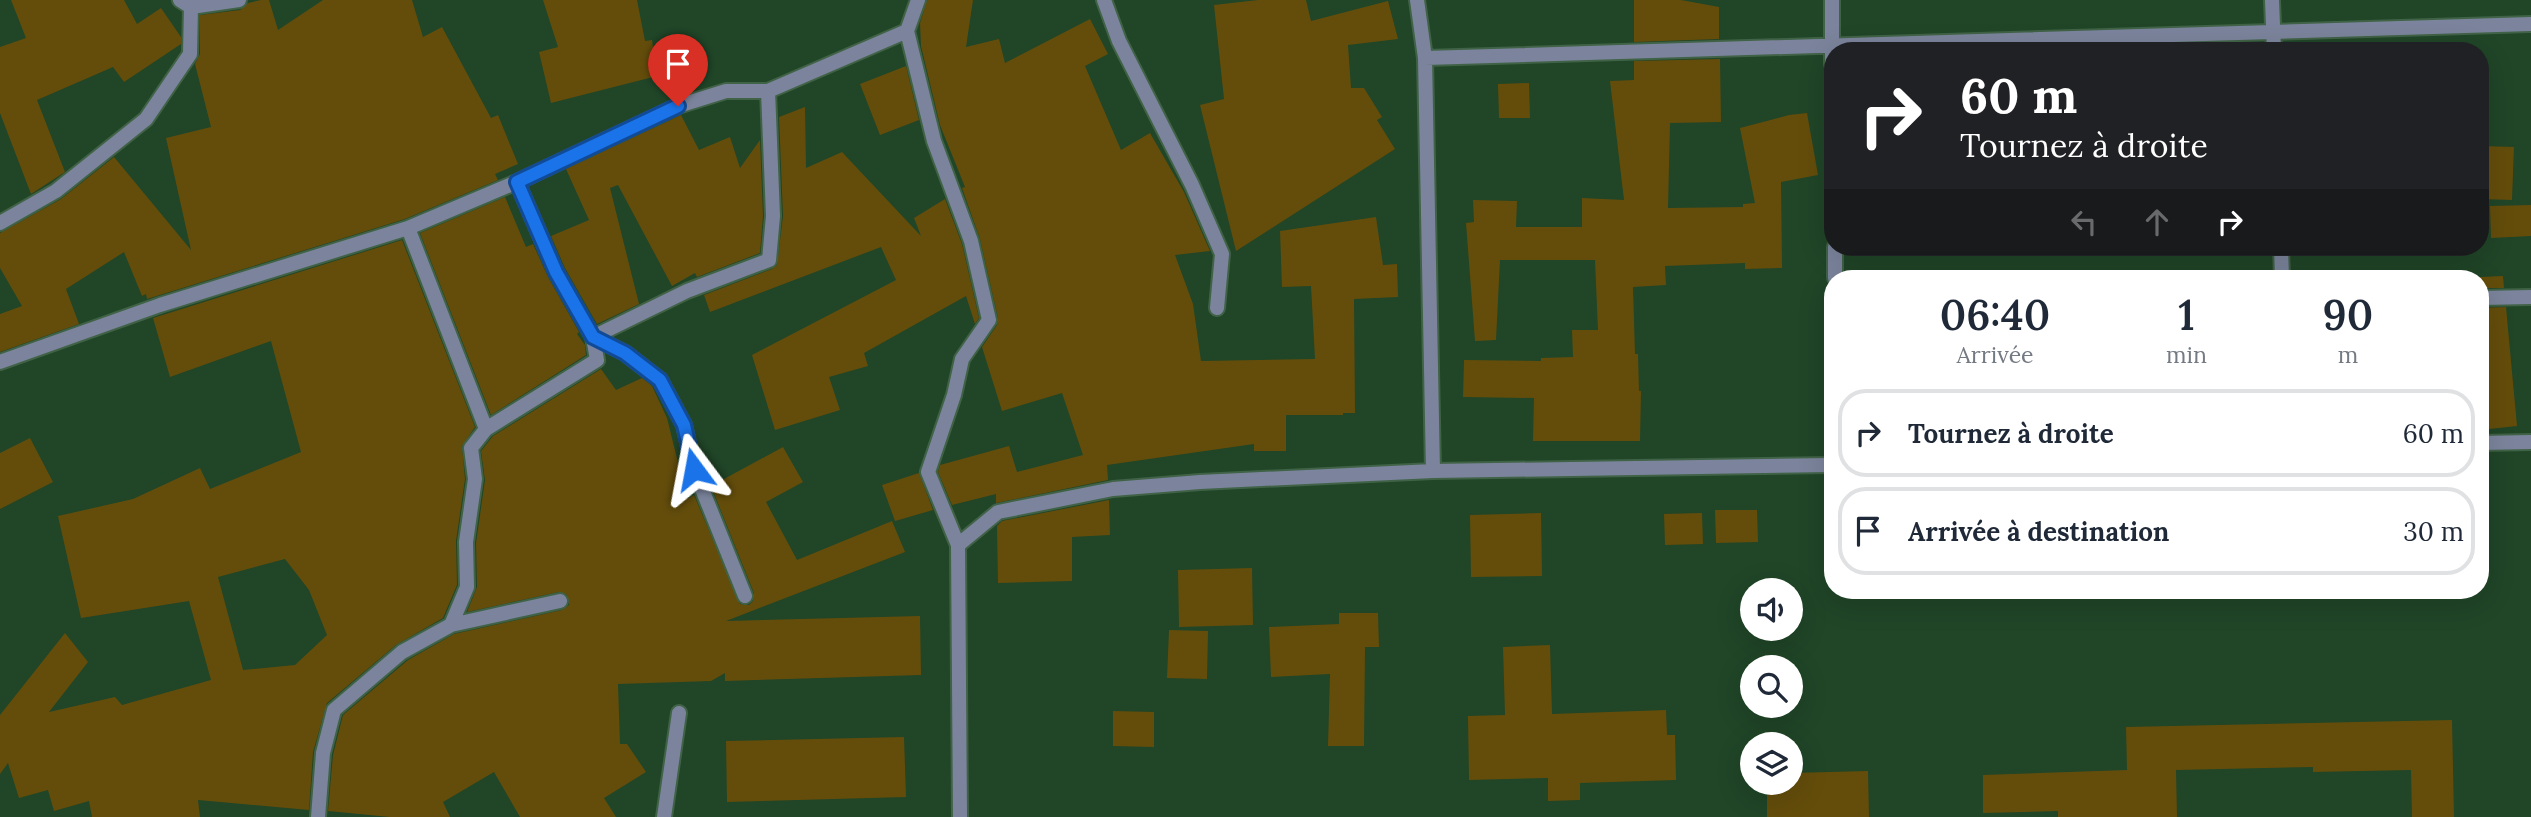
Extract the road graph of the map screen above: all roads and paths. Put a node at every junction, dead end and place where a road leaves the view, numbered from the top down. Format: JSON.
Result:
{"nodes":[{"id":1,"x":239,"y":0,"type":"edge"},
{"id":2,"x":918,"y":0,"type":"edge"},
{"id":3,"x":1104,"y":0,"type":"edge"},
{"id":4,"x":1416,"y":0,"type":"edge"},
{"id":5,"x":1832,"y":0,"type":"edge"},
{"id":6,"x":2273,"y":0,"type":"edge"},
{"id":7,"x":185,"y":3,"type":"edge"},
{"id":8,"x":2531,"y":24,"type":"edge"},
{"id":9,"x":907,"y":31,"type":"junction"},
{"id":10,"x":2274,"y":32,"type":"junction"},
{"id":11,"x":1832,"y":42,"type":"edge"},
{"id":12,"x":1958,"y":42,"type":"edge"},
{"id":13,"x":2274,"y":42,"type":"edge"},
{"id":14,"x":1824,"y":46,"type":"edge"},
{"id":15,"x":1425,"y":58,"type":"junction"},
{"id":16,"x":768,"y":91,"type":"junction"},
{"id":17,"x":517,"y":182,"type":"junction"},
{"id":18,"x":0,"y":223,"type":"edge"},
{"id":19,"x":408,"y":228,"type":"junction"},
{"id":20,"x":2531,"y":297,"type":"edge"},
{"id":21,"x":2489,"y":298,"type":"edge"},
{"id":22,"x":1217,"y":308,"type":"dead end"},
{"id":23,"x":593,"y":337,"type":"junction"},
{"id":24,"x":0,"y":362,"type":"edge"},
{"id":25,"x":486,"y":429,"type":"junction"},
{"id":26,"x":2531,"y":442,"type":"edge"},
{"id":27,"x":2489,"y":443,"type":"edge"},
{"id":28,"x":1824,"y":465,"type":"edge"},
{"id":29,"x":1433,"y":471,"type":"junction"},
{"id":30,"x":958,"y":545,"type":"junction"},
{"id":31,"x":745,"y":596,"type":"dead end"},
{"id":32,"x":560,"y":601,"type":"dead end"},
{"id":33,"x":451,"y":625,"type":"junction"},
{"id":34,"x":679,"y":713,"type":"dead end"},
{"id":35,"x":318,"y":817,"type":"edge"},
{"id":36,"x":664,"y":817,"type":"edge"},
{"id":37,"x":960,"y":817,"type":"edge"}],
"edges":[{"from":1,"to":7,"type":"street"},
{"from":2,"to":9,"type":"street"},
{"from":3,"to":22,"type":"street"},
{"from":4,"to":15,"type":"street"},
{"from":5,"to":11,"type":"street"},
{"from":6,"to":10,"type":"street"},
{"from":7,"to":18,"type":"street"},
{"from":8,"to":10,"type":"street"},
{"from":9,"to":16,"type":"street"},
{"from":9,"to":30,"type":"street"},
{"from":10,"to":12,"type":"street"},
{"from":10,"to":13,"type":"street"},
{"from":14,"to":15,"type":"street"},
{"from":15,"to":29,"type":"street"},
{"from":16,"to":17,"type":"street"},
{"from":16,"to":23,"type":"street"},
{"from":17,"to":19,"type":"street"},
{"from":17,"to":23,"type":"street"},
{"from":19,"to":24,"type":"street"},
{"from":19,"to":25,"type":"street"},
{"from":20,"to":21,"type":"street"},
{"from":23,"to":25,"type":"street"},
{"from":23,"to":31,"type":"street"},
{"from":25,"to":33,"type":"street"},
{"from":26,"to":27,"type":"street"},
{"from":28,"to":29,"type":"street"},
{"from":29,"to":30,"type":"street"},
{"from":30,"to":37,"type":"street"},
{"from":32,"to":33,"type":"street"},
{"from":33,"to":35,"type":"street"},
{"from":34,"to":36,"type":"street"}]}
